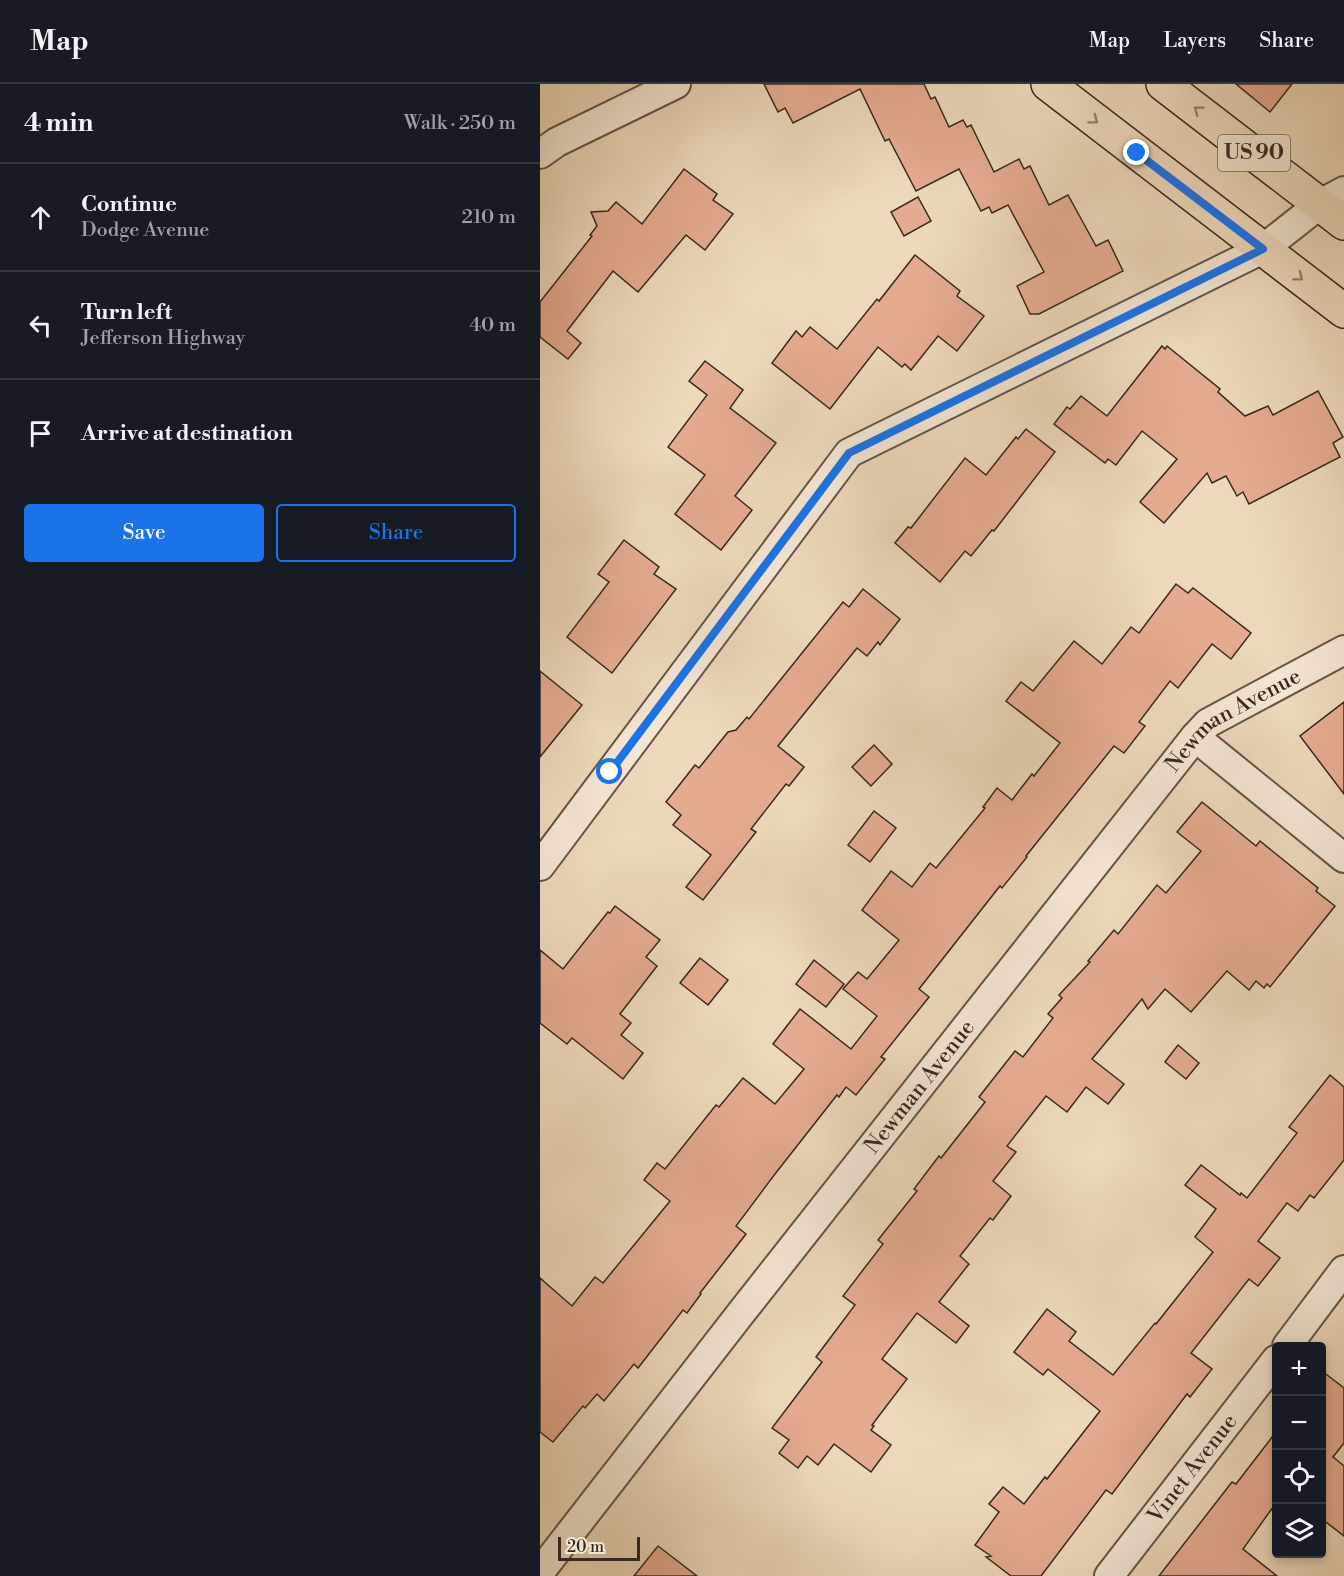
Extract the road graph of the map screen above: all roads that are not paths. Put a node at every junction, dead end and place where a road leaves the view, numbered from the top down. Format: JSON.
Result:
{"nodes":[{"id":1,"x":676,"y":84,"type":"edge"},
{"id":2,"x":1048,"y":84,"type":"edge"},
{"id":3,"x":1163,"y":84,"type":"edge"},
{"id":4,"x":540,"y":154,"type":"edge"},
{"id":5,"x":1336,"y":206,"type":"edge"},
{"id":6,"x":1263,"y":249,"type":"junction"},
{"id":7,"x":1344,"y":311,"type":"edge"},
{"id":8,"x":1344,"y":650,"type":"edge"},
{"id":9,"x":1196,"y":737,"type":"junction"},
{"id":10,"x":1344,"y":858,"type":"edge"},
{"id":11,"x":540,"y":866,"type":"edge"},
{"id":12,"x":1344,"y":1270,"type":"edge"},
{"id":13,"x":1291,"y":1342,"type":"edge"},
{"id":14,"x":1272,"y":1365,"type":"edge"},
{"id":15,"x":540,"y":1572,"type":"edge"},
{"id":16,"x":1109,"y":1576,"type":"edge"}],
"edges":[{"from":1,"to":4,"type":"street"},
{"from":2,"to":6,"type":"main road","one_way":true},
{"from":5,"to":3,"type":"main road","number":"US 90","one_way":true},
{"from":5,"to":6,"type":"street"},
{"from":6,"to":7,"type":"main road","one_way":true},
{"from":6,"to":11,"type":"street"},
{"from":8,"to":9,"type":"street","name":"Newman Avenue"},
{"from":9,"to":10,"type":"street"},
{"from":9,"to":15,"type":"street","name":"Newman Avenue"},
{"from":12,"to":13,"type":"street"},
{"from":14,"to":16,"type":"street","name":"Vinet Avenue"}]}
